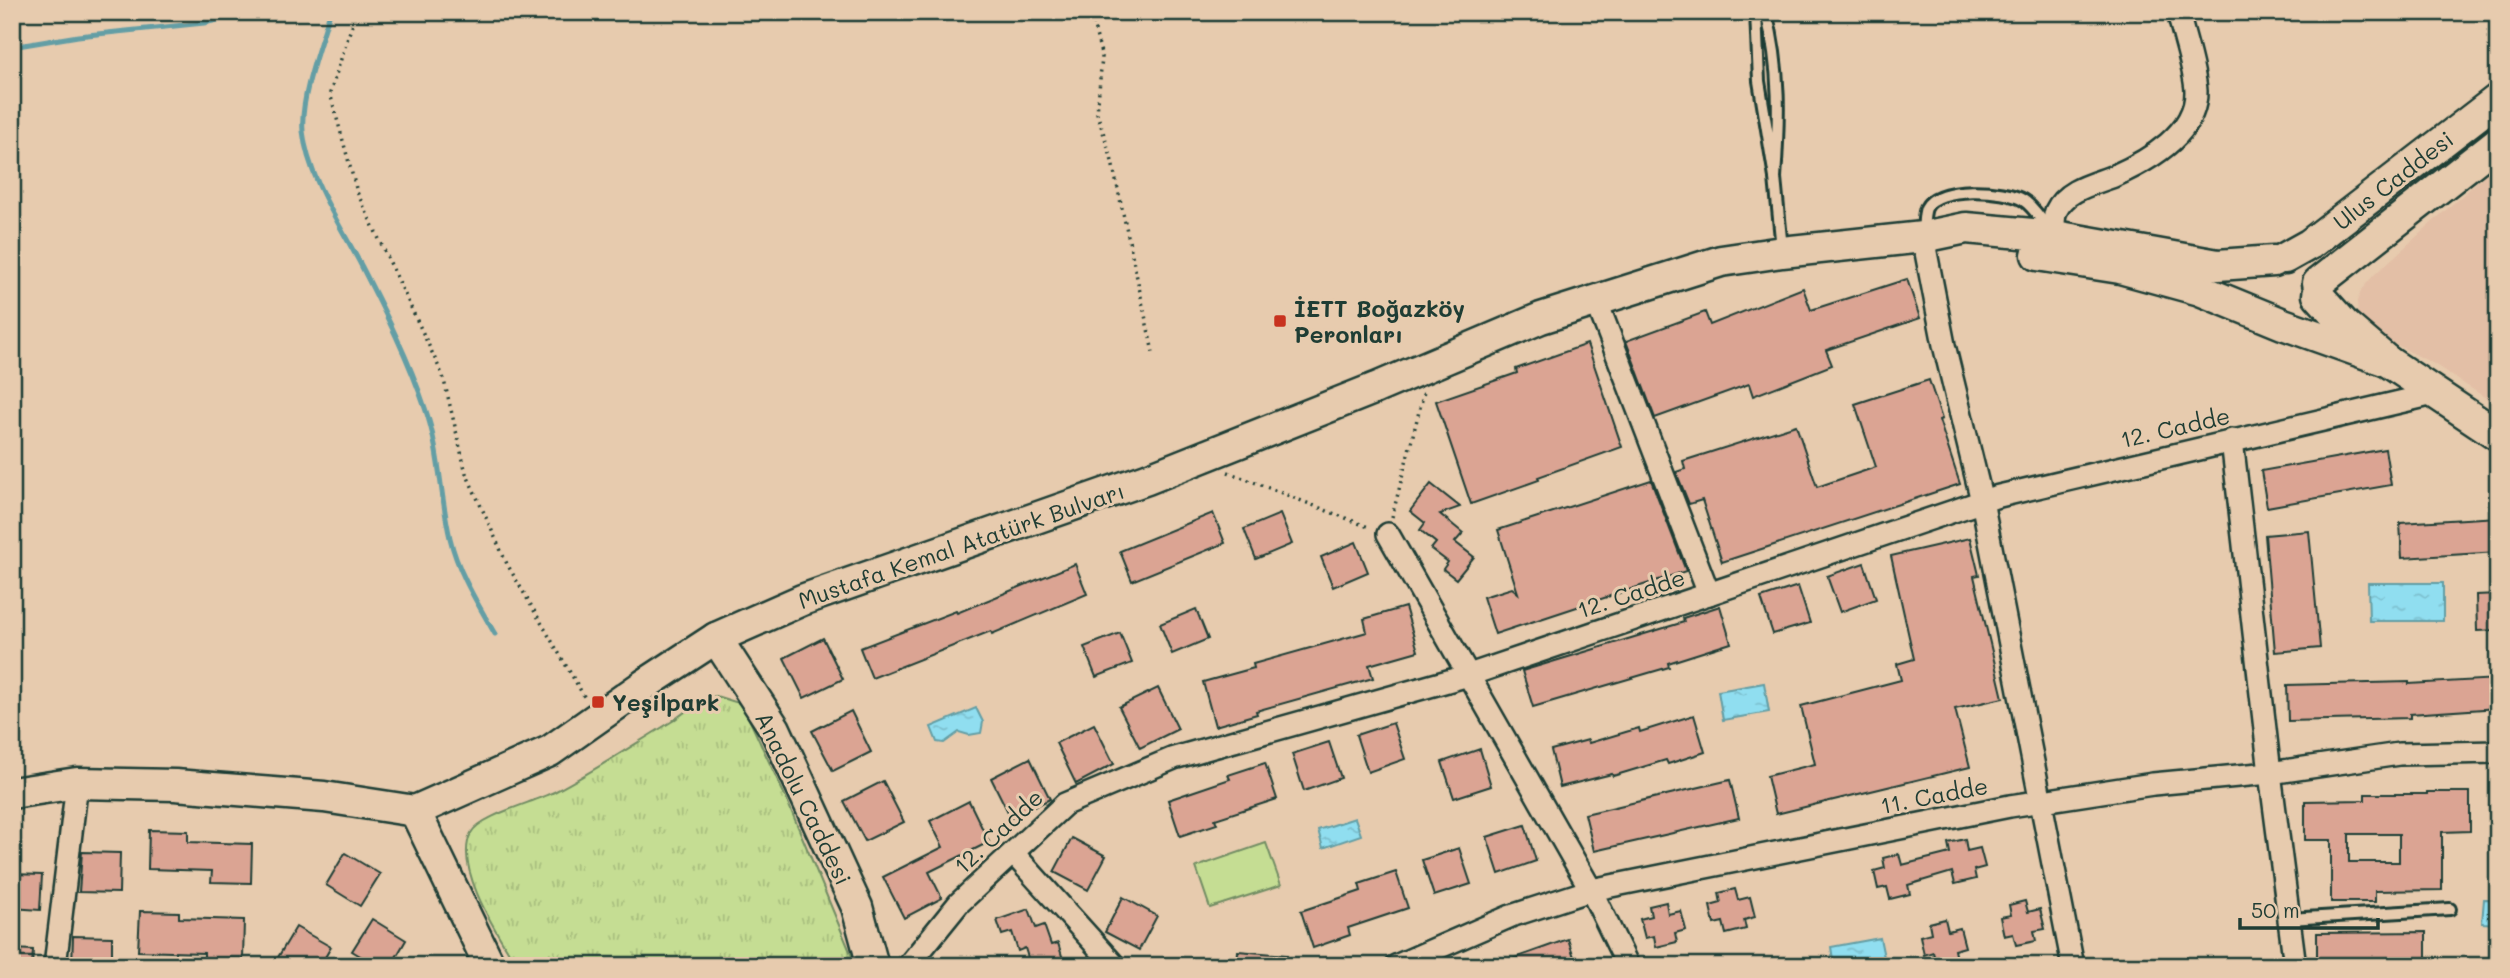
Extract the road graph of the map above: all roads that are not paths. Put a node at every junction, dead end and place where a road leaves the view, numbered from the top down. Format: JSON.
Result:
{"nodes":[{"id":1,"x":1756,"y":12,"type":"edge"},
{"id":2,"x":1766,"y":12,"type":"edge"},
{"id":3,"x":2178,"y":12,"type":"edge"},
{"id":4,"x":2498,"y":99,"type":"edge"},
{"id":5,"x":2498,"y":142,"type":"edge"},
{"id":6,"x":1775,"y":178,"type":"junction"},
{"id":7,"x":1923,"y":237,"type":"junction"},
{"id":8,"x":2055,"y":246,"type":"junction"},
{"id":9,"x":1783,"y":252,"type":"junction"},
{"id":10,"x":2280,"y":260,"type":"junction"},
{"id":11,"x":2318,"y":289,"type":"junction"},
{"id":12,"x":1596,"y":300,"type":"junction"},
{"id":13,"x":2274,"y":320,"type":"junction"},
{"id":14,"x":2386,"y":361,"type":"junction"},
{"id":15,"x":2438,"y":394,"type":"junction"},
{"id":16,"x":2498,"y":435,"type":"edge"},
{"id":17,"x":2232,"y":440,"type":"junction"},
{"id":18,"x":1982,"y":501,"type":"junction"},
{"id":19,"x":1388,"y":534,"type":"road end"},
{"id":20,"x":1709,"y":594,"type":"junction"},
{"id":21,"x":716,"y":638,"type":"junction"},
{"id":22,"x":1469,"y":675,"type":"junction"},
{"id":23,"x":2498,"y":752,"type":"edge"},
{"id":24,"x":2270,"y":772,"type":"junction"},
{"id":25,"x":77,"y":783,"type":"junction"},
{"id":26,"x":12,"y":793,"type":"edge"},
{"id":27,"x":2042,"y":802,"type":"junction"},
{"id":28,"x":415,"y":810,"type":"junction"},
{"id":29,"x":1013,"y":853,"type":"junction"},
{"id":30,"x":1591,"y":890,"type":"junction"},
{"id":31,"x":2450,"y":909,"type":"dead end"},
{"id":32,"x":2289,"y":919,"type":"junction"},
{"id":33,"x":488,"y":964,"type":"edge"},
{"id":34,"x":55,"y":966,"type":"edge"},
{"id":35,"x":873,"y":966,"type":"edge"},
{"id":36,"x":908,"y":966,"type":"edge"},
{"id":37,"x":1115,"y":966,"type":"edge"},
{"id":38,"x":1396,"y":966,"type":"edge"},
{"id":39,"x":1628,"y":966,"type":"edge"},
{"id":40,"x":2073,"y":966,"type":"edge"},
{"id":41,"x":2295,"y":966,"type":"edge"}],
"edges":[{"from":1,"to":6,"type":"lane"},
{"from":2,"to":6,"type":"lane"},
{"from":3,"to":8,"type":"street"},
{"from":4,"to":10,"type":"street","name":"Ulus Caddesi"},
{"from":5,"to":11,"type":"street","name":"Ulus Caddesi"},
{"from":6,"to":9,"type":"lane"},
{"from":7,"to":8,"type":"street","name":"Mustafa Kemal Atatürk Bulvarı"},
{"from":7,"to":8,"type":"lane"},
{"from":7,"to":9,"type":"street","name":"Mustafa Kemal Atatürk Bulvarı"},
{"from":7,"to":18,"type":"street"},
{"from":8,"to":10,"type":"street","name":"Mustafa Kemal Atatürk Bulvarı"},
{"from":8,"to":13,"type":"street","name":"Mustafa Kemal Atatürk Bulvarı"},
{"from":9,"to":12,"type":"street","name":"Mustafa Kemal Atatürk Bulvarı"},
{"from":10,"to":11,"type":"street"},
{"from":10,"to":13,"type":"street"},
{"from":11,"to":13,"type":"street"},
{"from":11,"to":14,"type":"street"},
{"from":12,"to":20,"type":"street"},
{"from":12,"to":21,"type":"street","name":"Mustafa Kemal Atatürk Bulvarı"},
{"from":13,"to":14,"type":"street","name":"Mustafa Kemal Atatürk Bulvarı"},
{"from":14,"to":15,"type":"street"},
{"from":15,"to":16,"type":"street"},
{"from":15,"to":17,"type":"street","name":"12. Cadde"},
{"from":17,"to":18,"type":"street","name":"12. Cadde"},
{"from":17,"to":24,"type":"street"},
{"from":18,"to":20,"type":"street","name":"12. Cadde"},
{"from":18,"to":27,"type":"street"},
{"from":19,"to":22,"type":"street"},
{"from":20,"to":22,"type":"street","name":"12. Cadde"},
{"from":21,"to":28,"type":"street","name":"Mustafa Kemal Atatürk Bulvarı"},
{"from":21,"to":35,"type":"street","name":"Anadolu Caddesi"},
{"from":22,"to":29,"type":"street","name":"12. Cadde"},
{"from":22,"to":30,"type":"street"},
{"from":23,"to":24,"type":"street","name":"11. Cadde"},
{"from":24,"to":27,"type":"street","name":"11. Cadde"},
{"from":24,"to":32,"type":"street"},
{"from":25,"to":26,"type":"street"},
{"from":25,"to":28,"type":"street"},
{"from":25,"to":34,"type":"street"},
{"from":27,"to":30,"type":"street","name":"11. Cadde"},
{"from":27,"to":40,"type":"street"},
{"from":28,"to":33,"type":"street"},
{"from":29,"to":36,"type":"street","name":"12. Cadde"},
{"from":29,"to":37,"type":"street"},
{"from":30,"to":38,"type":"street","name":"11. Cadde"},
{"from":30,"to":39,"type":"street"},
{"from":31,"to":32,"type":"lane"},
{"from":32,"to":41,"type":"street"}]}
